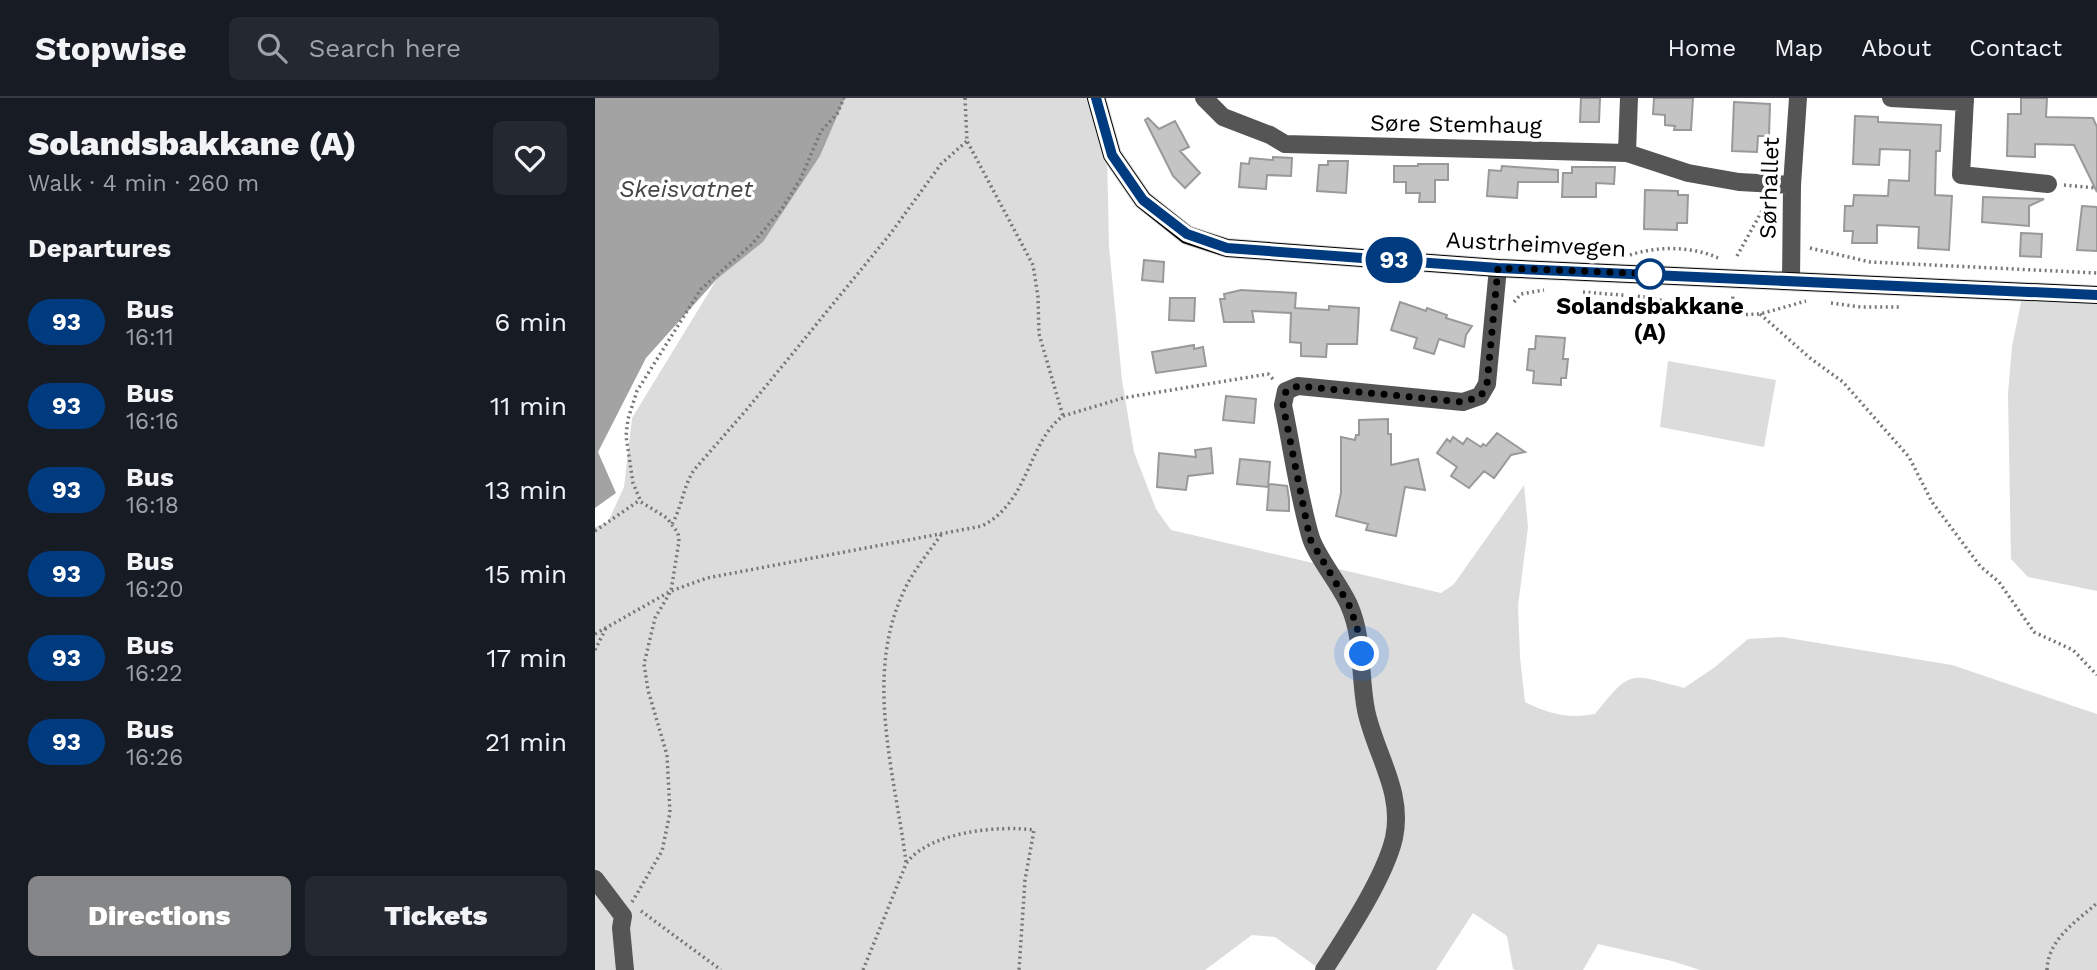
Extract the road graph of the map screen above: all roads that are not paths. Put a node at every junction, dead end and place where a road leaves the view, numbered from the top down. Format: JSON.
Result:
{"nodes":[{"id":1,"x":1096,"y":98,"type":"edge"},
{"id":2,"x":1204,"y":98,"type":"edge"},
{"id":3,"x":1629,"y":98,"type":"edge"},
{"id":4,"x":1798,"y":98,"type":"edge"},
{"id":5,"x":1891,"y":98,"type":"edge"},
{"id":6,"x":1965,"y":100,"type":"edge"},
{"id":7,"x":1627,"y":153,"type":"junction"},
{"id":8,"x":2048,"y":184,"type":"road end"},
{"id":9,"x":1792,"y":185,"type":"junction"},
{"id":10,"x":1498,"y":268,"type":"junction"},
{"id":11,"x":1791,"y":280,"type":"junction"},
{"id":12,"x":2097,"y":295,"type":"edge"},
{"id":13,"x":595,"y":879,"type":"edge"},
{"id":14,"x":625,"y":970,"type":"edge"},
{"id":15,"x":1324,"y":970,"type":"edge"}],
"edges":[{"from":1,"to":10,"type":"main road","name":"Austrheimvegen"},
{"from":2,"to":7,"type":"street","name":"Søre Stemhaug"},
{"from":3,"to":7,"type":"street"},
{"from":4,"to":9,"type":"street","name":"Sørhallet"},
{"from":5,"to":6,"type":"street"},
{"from":6,"to":8,"type":"street"},
{"from":7,"to":9,"type":"street","name":"Søre Stemhaug"},
{"from":9,"to":11,"type":"street","name":"Sørhallet"},
{"from":10,"to":11,"type":"main road","name":"Austrheimvegen"},
{"from":10,"to":15,"type":"street"},
{"from":11,"to":12,"type":"main road","name":"Austrheimvegen"},
{"from":13,"to":14,"type":"street"}]}
